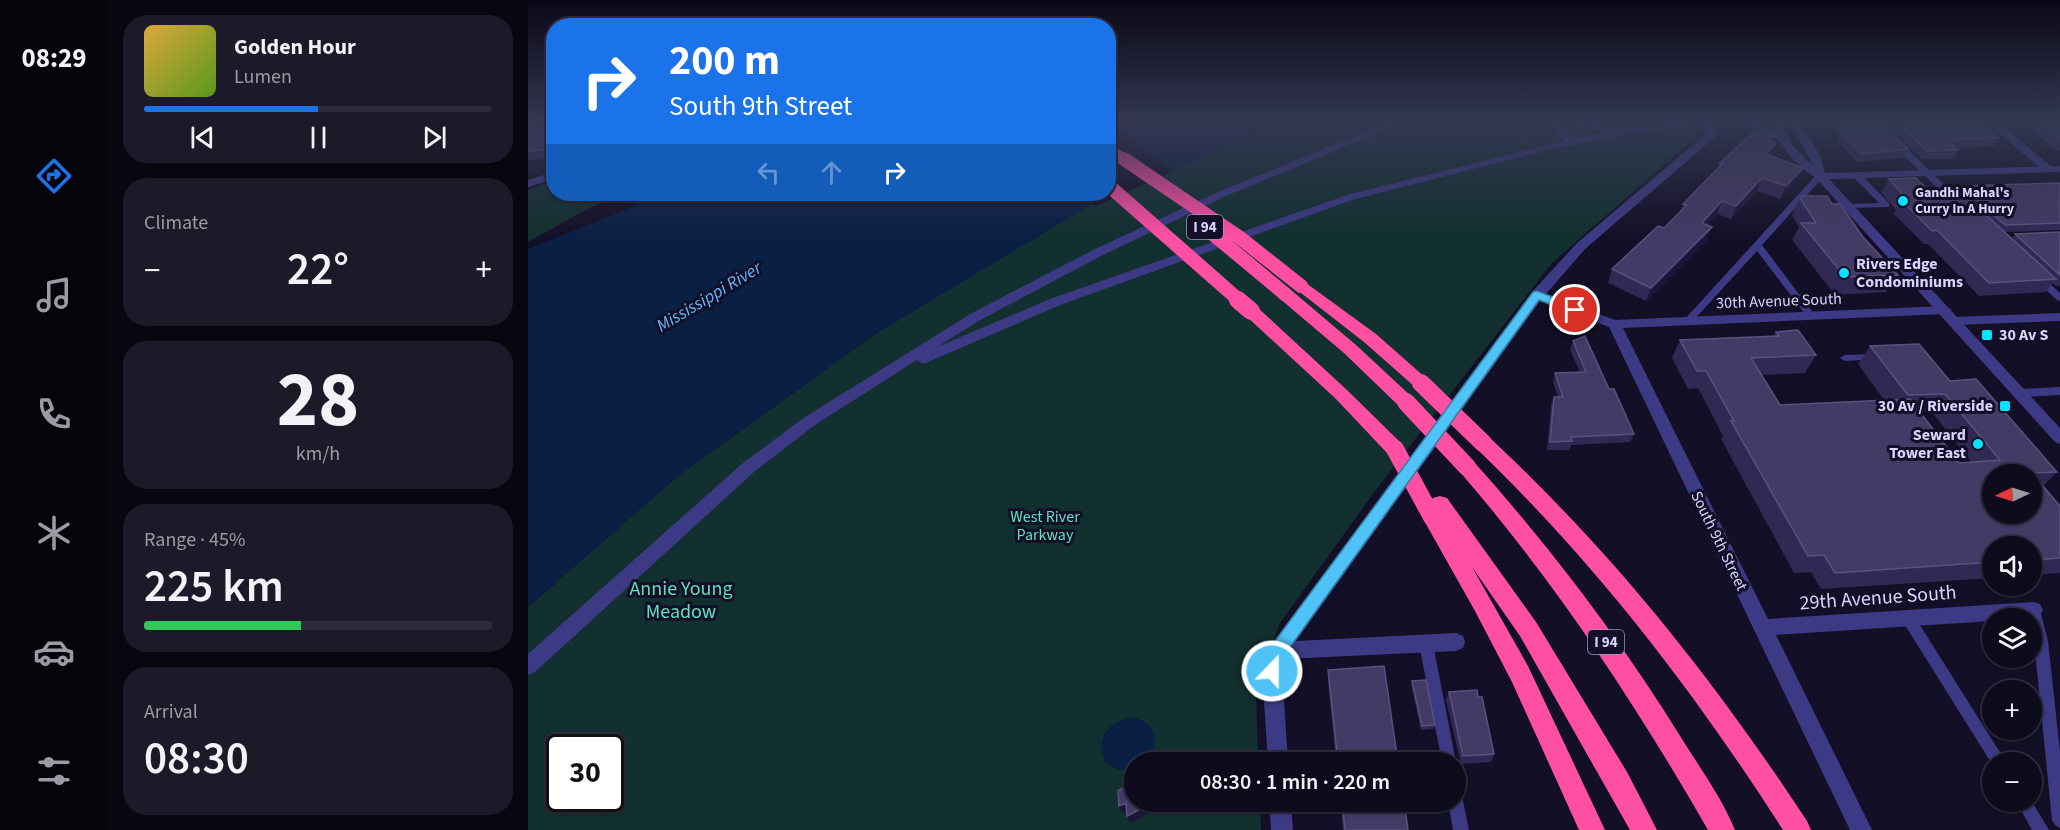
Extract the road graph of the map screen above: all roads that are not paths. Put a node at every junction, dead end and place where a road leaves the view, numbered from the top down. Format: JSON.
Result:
{"nodes":[{"id":1,"x":1125,"y":160,"type":"edge"},
{"id":2,"x":1306,"y":160,"type":"edge"},
{"id":3,"x":1501,"y":160,"type":"edge"},
{"id":4,"x":1682,"y":160,"type":"edge"},
{"id":5,"x":1799,"y":160,"type":"edge"},
{"id":6,"x":1816,"y":160,"type":"edge"},
{"id":7,"x":1913,"y":160,"type":"edge"},
{"id":8,"x":2041,"y":160,"type":"edge"},
{"id":9,"x":2054,"y":169,"type":"edge"},
{"id":10,"x":1926,"y":173,"type":"junction"},
{"id":11,"x":1820,"y":176,"type":"junction"},
{"id":12,"x":1857,"y":176,"type":"junction"},
{"id":13,"x":546,"y":178,"type":"edge"},
{"id":14,"x":528,"y":184,"type":"edge"},
{"id":15,"x":1116,"y":192,"type":"edge"},
{"id":16,"x":1849,"y":206,"type":"junction"},
{"id":17,"x":1970,"y":214,"type":"edge"},
{"id":18,"x":1757,"y":245,"type":"junction"},
{"id":19,"x":2028,"y":268,"type":"edge"},
{"id":20,"x":1034,"y":286,"type":"junction"},
{"id":21,"x":1293,"y":290,"type":"junction"},
{"id":22,"x":1537,"y":295,"type":"junction"},
{"id":23,"x":2060,"y":298,"type":"edge"},
{"id":24,"x":1055,"y":302,"type":"junction"},
{"id":25,"x":1945,"y":310,"type":"junction"},
{"id":26,"x":1811,"y":316,"type":"junction"},
{"id":27,"x":2060,"y":317,"type":"edge"},
{"id":28,"x":1688,"y":321,"type":"junction"},
{"id":29,"x":1955,"y":321,"type":"junction"},
{"id":30,"x":1614,"y":324,"type":"junction"},
{"id":31,"x":1880,"y":357,"type":"edge"},
{"id":32,"x":1845,"y":358,"type":"dead end"},
{"id":33,"x":888,"y":373,"type":"junction"},
{"id":34,"x":2060,"y":391,"type":"edge"},
{"id":35,"x":2020,"y":393,"type":"junction"},
{"id":36,"x":2060,"y":438,"type":"edge"},
{"id":37,"x":1436,"y":511,"type":"junction"},
{"id":38,"x":1982,"y":613,"type":"edge"},
{"id":39,"x":1908,"y":618,"type":"junction"},
{"id":40,"x":1761,"y":628,"type":"junction"},
{"id":41,"x":1456,"y":642,"type":"dead end"},
{"id":42,"x":1426,"y":644,"type":"junction"},
{"id":43,"x":2042,"y":650,"type":"edge"},
{"id":44,"x":1278,"y":651,"type":"junction"},
{"id":45,"x":528,"y":666,"type":"edge"},
{"id":46,"x":1277,"y":752,"type":"edge"},
{"id":47,"x":1447,"y":752,"type":"edge"},
{"id":48,"x":1993,"y":752,"type":"edge"},
{"id":49,"x":1281,"y":812,"type":"edge"},
{"id":50,"x":1458,"y":812,"type":"edge"},
{"id":51,"x":2030,"y":812,"type":"edge"},
{"id":52,"x":2060,"y":820,"type":"edge"},
{"id":53,"x":1282,"y":830,"type":"edge"},
{"id":54,"x":1461,"y":830,"type":"edge"},
{"id":55,"x":1592,"y":830,"type":"edge"},
{"id":56,"x":1644,"y":830,"type":"edge"},
{"id":57,"x":1722,"y":830,"type":"edge"},
{"id":58,"x":1798,"y":830,"type":"edge"},
{"id":59,"x":1861,"y":830,"type":"edge"},
{"id":60,"x":2042,"y":830,"type":"edge"}],
"edges":[{"from":1,"to":21,"type":"highway","number":"I 94","bridge":true},
{"from":2,"to":20,"type":"street"},
{"from":3,"to":24,"type":"street"},
{"from":4,"to":22,"type":"street"},
{"from":5,"to":11,"type":"street"},
{"from":6,"to":11,"type":"street"},
{"from":7,"to":10,"type":"lane"},
{"from":8,"to":9,"type":"street"},
{"from":9,"to":10,"type":"street"},
{"from":10,"to":12,"type":"street"},
{"from":10,"to":17,"type":"lane"},
{"from":11,"to":12,"type":"street"},
{"from":11,"to":16,"type":"street"},
{"from":11,"to":18,"type":"lane"},
{"from":12,"to":16,"type":"lane"},
{"from":13,"to":14,"type":"street"},
{"from":15,"to":37,"type":"highway","number":"I 94","bridge":true},
{"from":16,"to":25,"type":"street"},
{"from":18,"to":26,"type":"lane"},
{"from":18,"to":28,"type":"lane"},
{"from":19,"to":23,"type":"lane"},
{"from":20,"to":24,"type":"street"},
{"from":20,"to":33,"type":"street"},
{"from":21,"to":57,"type":"highway","number":"I 94","bridge":true},
{"from":21,"to":58,"type":"highway","bridge":true},
{"from":22,"to":30,"type":"street"},
{"from":22,"to":44,"type":"street"},
{"from":24,"to":33,"type":"street"},
{"from":25,"to":26,"type":"street","name":"30th Avenue South"},
{"from":25,"to":29,"type":"street"},
{"from":26,"to":28,"type":"street","name":"30th Avenue South"},
{"from":27,"to":29,"type":"street"},
{"from":28,"to":30,"type":"street","name":"30th Avenue South"},
{"from":29,"to":35,"type":"street"},
{"from":30,"to":40,"type":"street","name":"South 9th Street"},
{"from":31,"to":32,"type":"lane"},
{"from":33,"to":45,"type":"street"},
{"from":34,"to":35,"type":"lane"},
{"from":35,"to":36,"type":"street"},
{"from":37,"to":55,"type":"highway"},
{"from":37,"to":56,"type":"highway"},
{"from":38,"to":39,"type":"street","name":"29th Avenue South"},
{"from":39,"to":40,"type":"street","name":"29th Avenue South"},
{"from":39,"to":48,"type":"lane"},
{"from":40,"to":59,"type":"street","name":"South 9th Street"},
{"from":41,"to":42,"type":"street"},
{"from":42,"to":44,"type":"street"},
{"from":42,"to":47,"type":"lane"},
{"from":43,"to":52,"type":"lane"},
{"from":44,"to":46,"type":"street"},
{"from":49,"to":53,"type":"street"},
{"from":50,"to":54,"type":"lane"},
{"from":51,"to":60,"type":"lane"}]}
